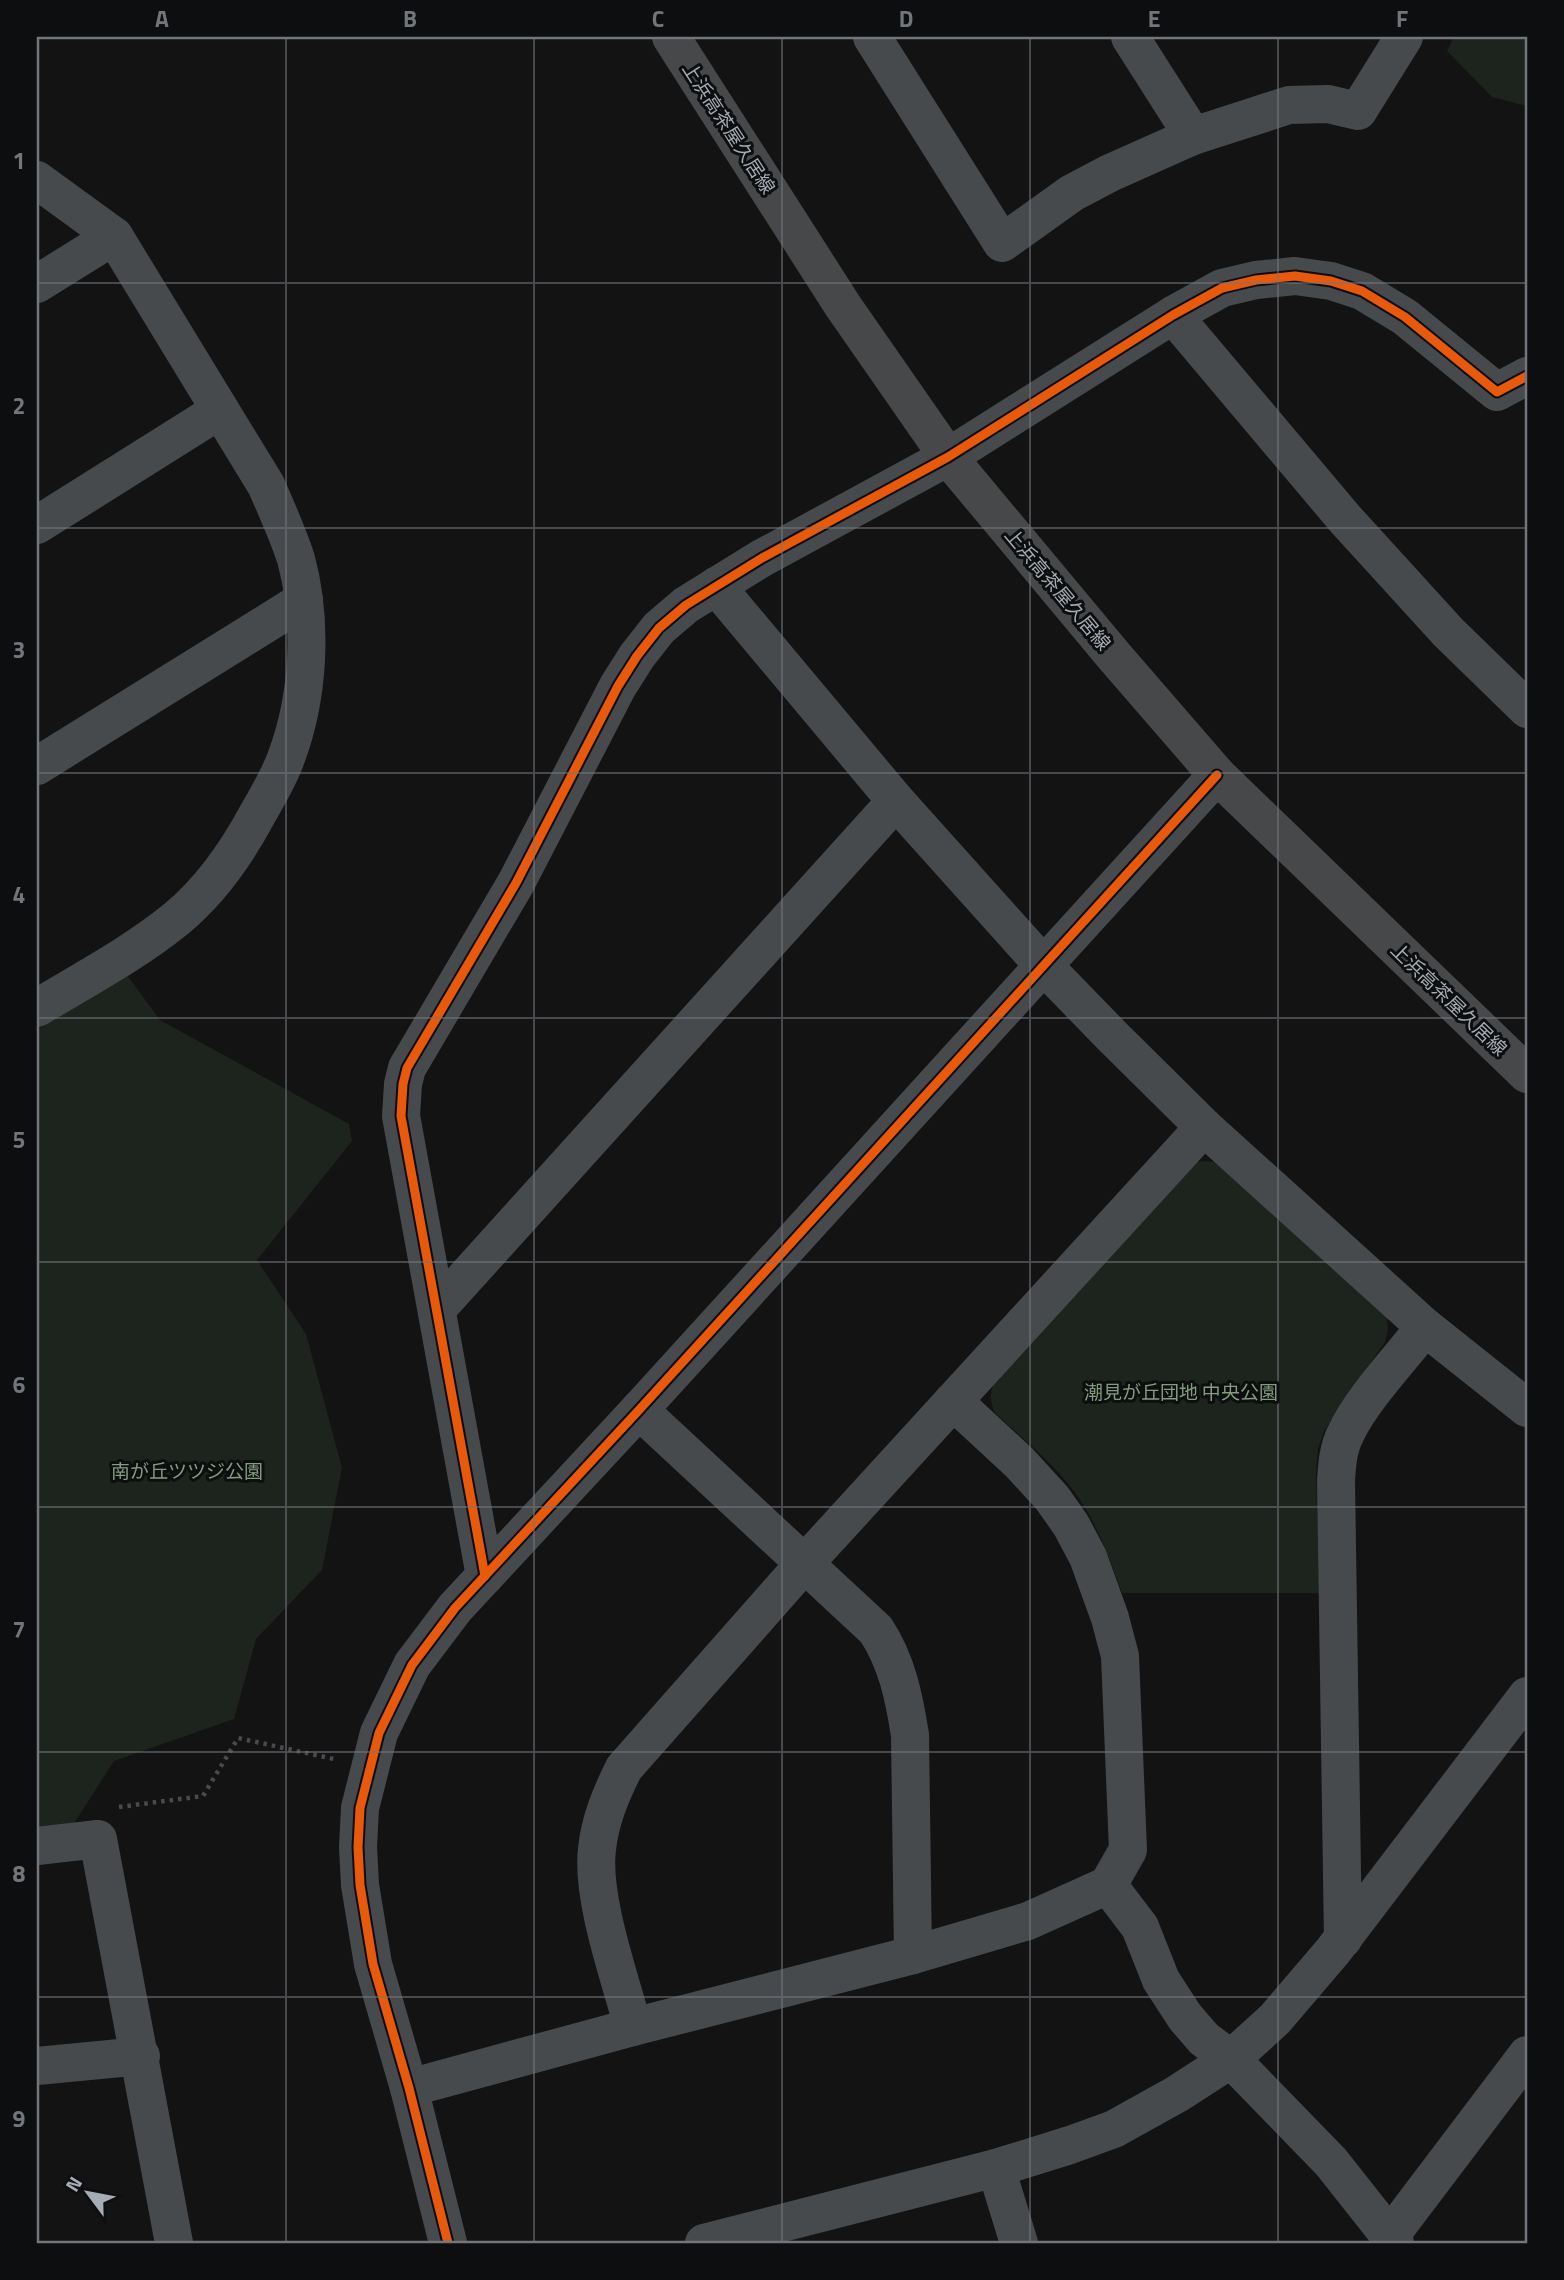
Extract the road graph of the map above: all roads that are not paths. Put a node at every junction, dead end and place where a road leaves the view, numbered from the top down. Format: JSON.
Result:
{"nodes":[{"id":1,"x":671,"y":37,"type":"edge"},
{"id":2,"x":872,"y":37,"type":"edge"},
{"id":3,"x":1404,"y":37,"type":"edge"},
{"id":4,"x":1140,"y":42,"type":"edge"},
{"id":5,"x":1192,"y":136,"type":"junction"},
{"id":6,"x":37,"y":180,"type":"edge"},
{"id":7,"x":114,"y":236,"type":"junction"},
{"id":8,"x":37,"y":284,"type":"edge"},
{"id":9,"x":1173,"y":315,"type":"junction"},
{"id":10,"x":1527,"y":376,"type":"edge"},
{"id":11,"x":220,"y":410,"type":"junction"},
{"id":12,"x":948,"y":457,"type":"junction"},
{"id":13,"x":37,"y":525,"type":"edge"},
{"id":14,"x":716,"y":586,"type":"junction"},
{"id":15,"x":304,"y":600,"type":"junction"},
{"id":16,"x":1527,"y":709,"type":"edge"},
{"id":17,"x":37,"y":766,"type":"edge"},
{"id":18,"x":1217,"y":775,"type":"junction"},
{"id":19,"x":896,"y":801,"type":"junction"},
{"id":20,"x":1044,"y":966,"type":"junction"},
{"id":21,"x":37,"y":1008,"type":"edge"},
{"id":22,"x":1527,"y":1074,"type":"edge"},
{"id":23,"x":1204,"y":1127,"type":"junction"},
{"id":24,"x":437,"y":1309,"type":"junction"},
{"id":25,"x":1425,"y":1327,"type":"junction"},
{"id":26,"x":953,"y":1401,"type":"junction"},
{"id":27,"x":1527,"y":1408,"type":"edge"},
{"id":28,"x":639,"y":1410,"type":"junction"},
{"id":29,"x":805,"y":1563,"type":"junction"},
{"id":30,"x":485,"y":1576,"type":"junction"},
{"id":31,"x":1527,"y":1696,"type":"edge"},
{"id":32,"x":37,"y":1846,"type":"edge"},
{"id":33,"x":1108,"y":1885,"type":"junction"},
{"id":34,"x":1343,"y":1939,"type":"junction"},
{"id":35,"x":913,"y":1955,"type":"junction"},
{"id":36,"x":633,"y":2027,"type":"junction"},
{"id":37,"x":1527,"y":2055,"type":"edge"},
{"id":38,"x":141,"y":2056,"type":"junction"},
{"id":39,"x":1231,"y":2059,"type":"junction"},
{"id":40,"x":37,"y":2066,"type":"edge"},
{"id":41,"x":409,"y":2088,"type":"junction"},
{"id":42,"x":996,"y":2168,"type":"junction"},
{"id":43,"x":1393,"y":2240,"type":"edge"},
{"id":44,"x":174,"y":2243,"type":"edge"},
{"id":45,"x":448,"y":2243,"type":"edge"},
{"id":46,"x":704,"y":2243,"type":"edge"},
{"id":47,"x":1019,"y":2243,"type":"edge"}],
"edges":[{"from":1,"to":12,"type":"main road","name":"上浜高茶屋久居線"},
{"from":2,"to":5,"type":"street"},
{"from":3,"to":5,"type":"street"},
{"from":4,"to":5,"type":"street"},
{"from":6,"to":7,"type":"street"},
{"from":7,"to":8,"type":"street"},
{"from":7,"to":11,"type":"street"},
{"from":9,"to":10,"type":"street"},
{"from":9,"to":12,"type":"street"},
{"from":9,"to":16,"type":"street"},
{"from":11,"to":13,"type":"street"},
{"from":11,"to":15,"type":"street"},
{"from":12,"to":14,"type":"street"},
{"from":12,"to":18,"type":"main road","name":"上浜高茶屋久居線"},
{"from":14,"to":19,"type":"street"},
{"from":14,"to":24,"type":"street"},
{"from":15,"to":17,"type":"street"},
{"from":15,"to":21,"type":"street"},
{"from":18,"to":20,"type":"street"},
{"from":18,"to":22,"type":"main road","name":"上浜高茶屋久居線"},
{"from":19,"to":20,"type":"street"},
{"from":19,"to":24,"type":"street"},
{"from":20,"to":23,"type":"street"},
{"from":20,"to":28,"type":"street"},
{"from":23,"to":25,"type":"street"},
{"from":23,"to":26,"type":"street"},
{"from":24,"to":30,"type":"street"},
{"from":25,"to":27,"type":"street"},
{"from":25,"to":34,"type":"street"},
{"from":26,"to":29,"type":"street"},
{"from":26,"to":33,"type":"street"},
{"from":28,"to":29,"type":"street"},
{"from":28,"to":30,"type":"street"},
{"from":29,"to":35,"type":"street"},
{"from":29,"to":36,"type":"street"},
{"from":30,"to":41,"type":"street"},
{"from":31,"to":34,"type":"street"},
{"from":32,"to":38,"type":"street"},
{"from":33,"to":35,"type":"street"},
{"from":33,"to":39,"type":"street"},
{"from":34,"to":39,"type":"street"},
{"from":35,"to":36,"type":"street"},
{"from":36,"to":41,"type":"street"},
{"from":37,"to":43,"type":"street"},
{"from":38,"to":40,"type":"street"},
{"from":38,"to":44,"type":"street"},
{"from":39,"to":42,"type":"street"},
{"from":39,"to":43,"type":"street"},
{"from":41,"to":45,"type":"street"},
{"from":42,"to":46,"type":"street"},
{"from":42,"to":47,"type":"street"}]}
